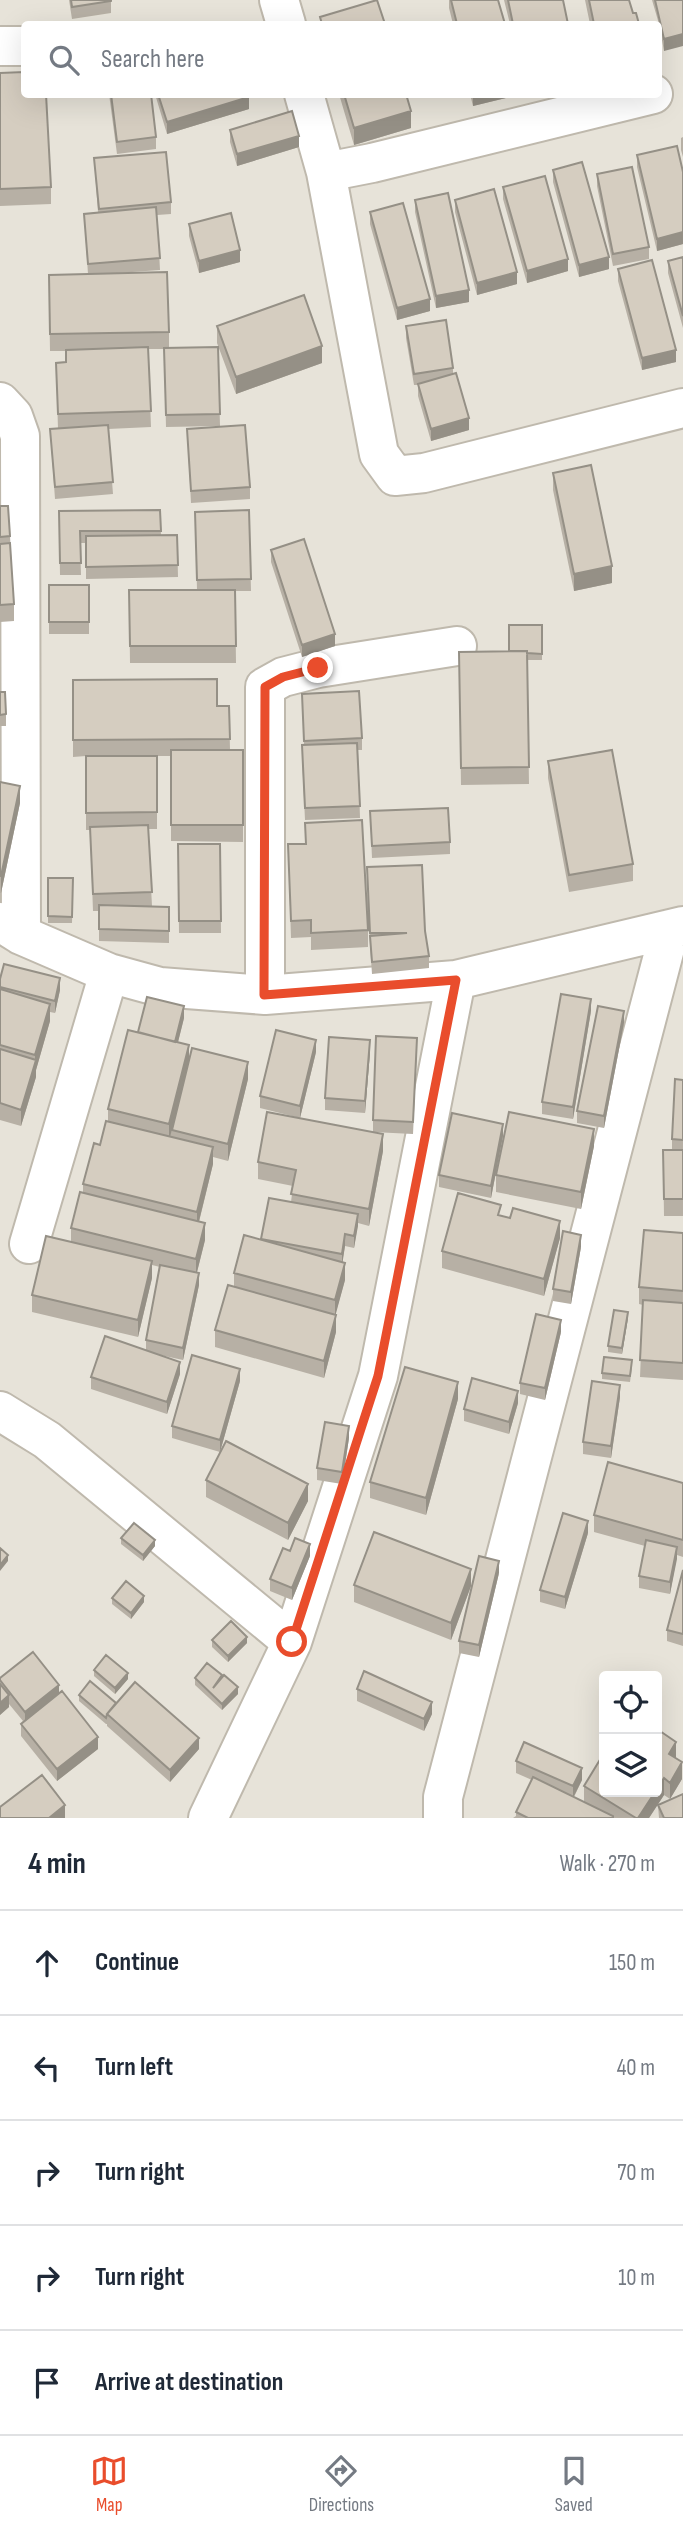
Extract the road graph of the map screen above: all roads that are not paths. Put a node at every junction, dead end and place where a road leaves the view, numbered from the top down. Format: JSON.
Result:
{"nodes":[{"id":1,"x":279,"y":0,"type":"edge"},
{"id":2,"x":285,"y":21,"type":"edge"},
{"id":3,"x":0,"y":46,"type":"edge"},
{"id":4,"x":21,"y":46,"type":"edge"},
{"id":5,"x":683,"y":87,"type":"edge"},
{"id":6,"x":662,"y":92,"type":"edge"},
{"id":7,"x":305,"y":98,"type":"edge"},
{"id":8,"x":640,"y":98,"type":"edge"},
{"id":9,"x":326,"y":172,"type":"junction"},
{"id":10,"x":0,"y":402,"type":"edge"},
{"id":11,"x":683,"y":408,"type":"edge"},
{"id":12,"x":457,"y":646,"type":"dead end"},
{"id":13,"x":677,"y":927,"type":"edge"},
{"id":14,"x":10,"y":928,"type":"edge"},
{"id":15,"x":109,"y":973,"type":"junction"},
{"id":16,"x":456,"y":980,"type":"junction"},
{"id":17,"x":264,"y":995,"type":"junction"},
{"id":18,"x":29,"y":1244,"type":"dead end"},
{"id":19,"x":0,"y":1412,"type":"edge"},
{"id":20,"x":292,"y":1642,"type":"junction"},
{"id":21,"x":208,"y":1818,"type":"edge"},
{"id":22,"x":443,"y":1818,"type":"edge"}],
"edges":[{"from":1,"to":2,"type":"street"},
{"from":3,"to":4,"type":"street"},
{"from":5,"to":6,"type":"street"},
{"from":7,"to":9,"type":"street"},
{"from":8,"to":9,"type":"street"},
{"from":9,"to":11,"type":"street"},
{"from":10,"to":14,"type":"street"},
{"from":12,"to":17,"type":"street"},
{"from":13,"to":16,"type":"street"},
{"from":13,"to":22,"type":"street"},
{"from":14,"to":15,"type":"street"},
{"from":15,"to":17,"type":"street"},
{"from":15,"to":18,"type":"street"},
{"from":16,"to":17,"type":"street"},
{"from":16,"to":20,"type":"street"},
{"from":19,"to":20,"type":"street"},
{"from":20,"to":21,"type":"street"}]}
